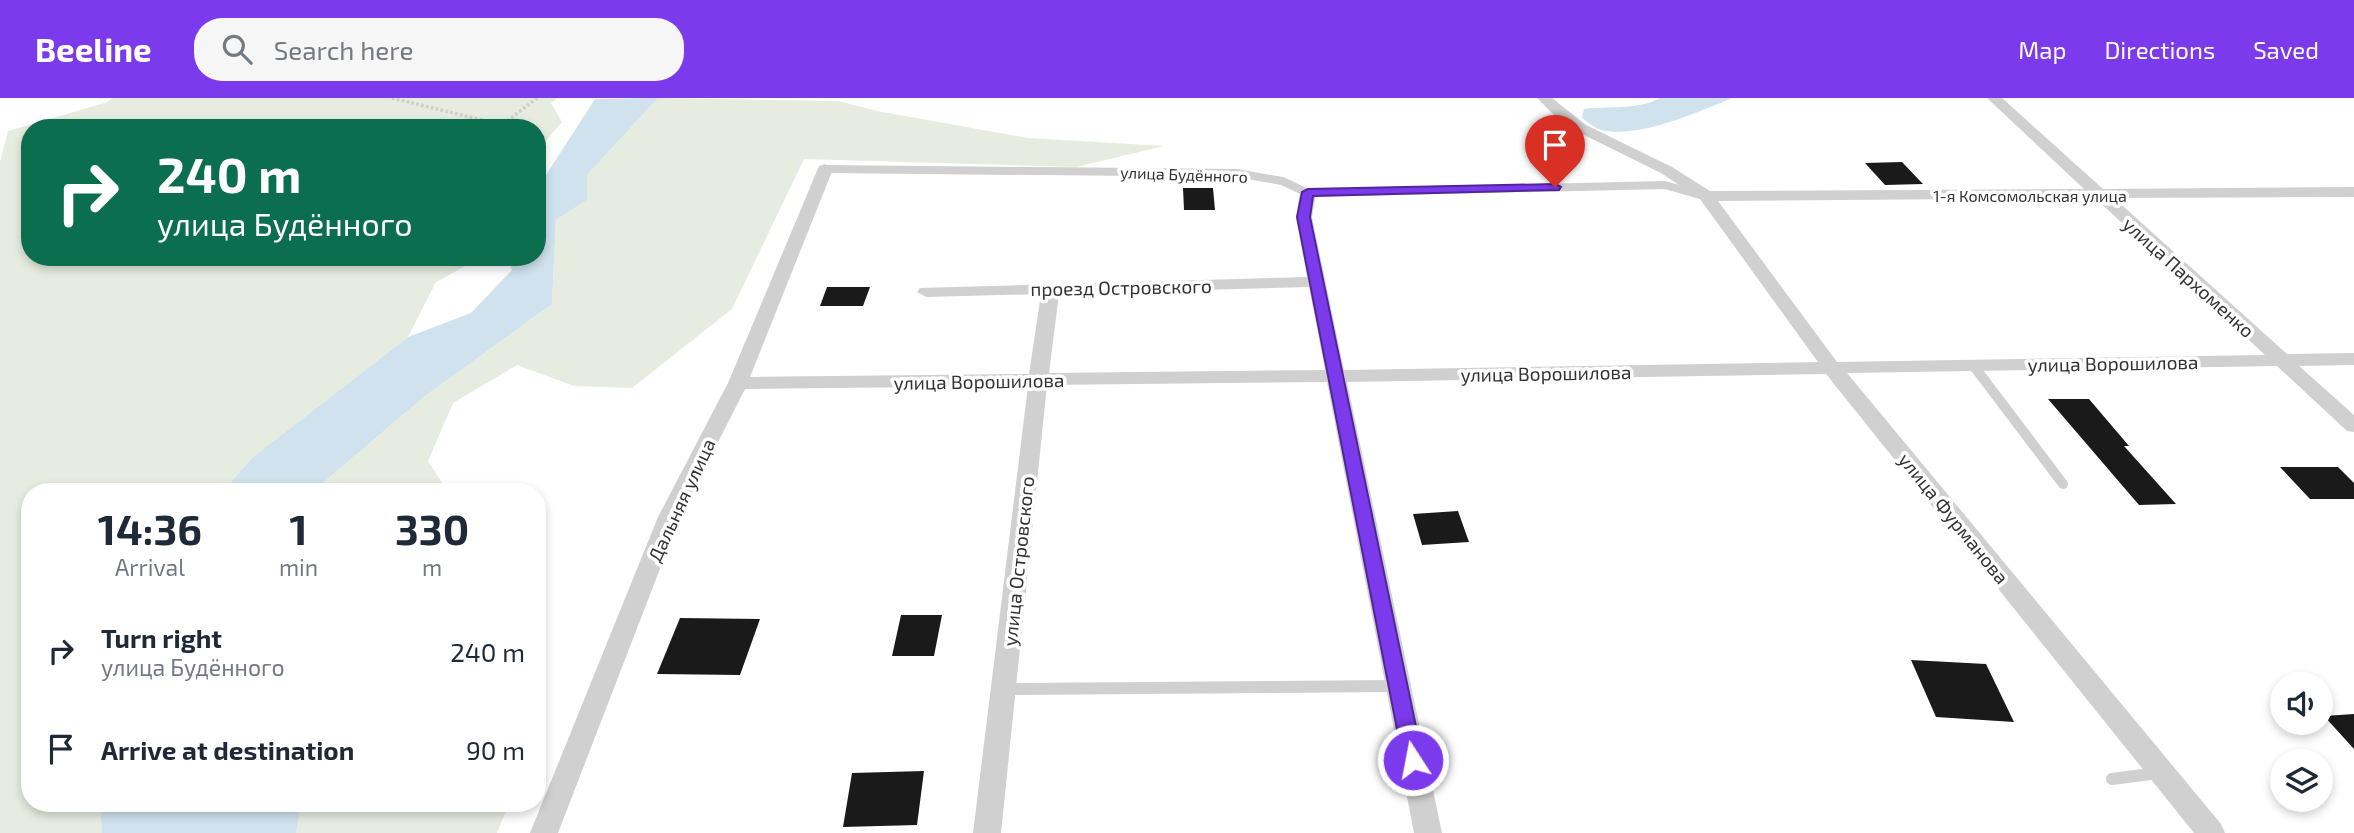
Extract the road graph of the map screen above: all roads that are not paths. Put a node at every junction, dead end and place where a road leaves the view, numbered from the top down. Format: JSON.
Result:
{"nodes":[{"id":1,"x":1544,"y":98,"type":"edge"},
{"id":2,"x":1994,"y":98,"type":"edge"},
{"id":3,"x":825,"y":169,"type":"joint"},
{"id":4,"x":1308,"y":192,"type":"junction"},
{"id":5,"x":2354,"y":192,"type":"edge"},
{"id":6,"x":2100,"y":195,"type":"junction"},
{"id":7,"x":1706,"y":196,"type":"junction"},
{"id":8,"x":1316,"y":282,"type":"junction"},
{"id":9,"x":1051,"y":288,"type":"junction"},
{"id":10,"x":926,"y":292,"type":"dead end"},
{"id":11,"x":2354,"y":359,"type":"edge"},
{"id":12,"x":2281,"y":360,"type":"junction"},
{"id":13,"x":1973,"y":365,"type":"junction"},
{"id":14,"x":1832,"y":368,"type":"junction"},
{"id":15,"x":1336,"y":376,"type":"junction"},
{"id":16,"x":1038,"y":380,"type":"junction"},
{"id":17,"x":738,"y":383,"type":"junction"},
{"id":18,"x":2354,"y":426,"type":"edge"},
{"id":19,"x":2063,"y":484,"type":"dead end"},
{"id":20,"x":1399,"y":686,"type":"junction"},
{"id":21,"x":1004,"y":689,"type":"junction"},
{"id":22,"x":2162,"y":772,"type":"junction"},
{"id":23,"x":2112,"y":779,"type":"dead end"},
{"id":24,"x":544,"y":833,"type":"edge"},
{"id":25,"x":986,"y":833,"type":"edge"},
{"id":26,"x":1428,"y":833,"type":"edge"},
{"id":27,"x":2211,"y":833,"type":"edge"}],
"edges":[{"from":1,"to":7,"type":"street"},
{"from":2,"to":6,"type":"street","name":"улица Пархоменко"},
{"from":3,"to":4,"type":"lane","name":"улица Будённого"},
{"from":3,"to":17,"type":"street","name":"Дальняя улица"},
{"from":4,"to":7,"type":"lane","name":"улица Будённого"},
{"from":4,"to":8,"type":"street"},
{"from":5,"to":6,"type":"street","name":"1-я Комсомольская улица"},
{"from":6,"to":7,"type":"street","name":"1-я Комсомольская улица"},
{"from":6,"to":12,"type":"street","name":"улица Пархоменко"},
{"from":7,"to":14,"type":"street","name":"улица Фурманова"},
{"from":8,"to":9,"type":"street","name":"проезд Островского"},
{"from":8,"to":15,"type":"street"},
{"from":9,"to":10,"type":"street","name":"проезд Островского"},
{"from":9,"to":16,"type":"street","name":"улица Островского"},
{"from":11,"to":12,"type":"street","name":"улица Ворошилова"},
{"from":12,"to":13,"type":"street","name":"улица Ворошилова"},
{"from":12,"to":18,"type":"street","name":"улица Пархоменко"},
{"from":13,"to":14,"type":"street","name":"улица Ворошилова"},
{"from":13,"to":19,"type":"lane"},
{"from":14,"to":15,"type":"street","name":"улица Ворошилова"},
{"from":14,"to":22,"type":"street","name":"улица Фурманова"},
{"from":15,"to":16,"type":"street","name":"улица Ворошилова"},
{"from":15,"to":20,"type":"street"},
{"from":16,"to":17,"type":"street","name":"улица Ворошилова"},
{"from":16,"to":21,"type":"street","name":"улица Островского"},
{"from":17,"to":24,"type":"street","name":"Дальняя улица"},
{"from":20,"to":21,"type":"lane"},
{"from":20,"to":26,"type":"street"},
{"from":21,"to":25,"type":"street","name":"улица Островского"},
{"from":22,"to":23,"type":"lane"},
{"from":22,"to":27,"type":"street","name":"улица Фурманова"}]}
